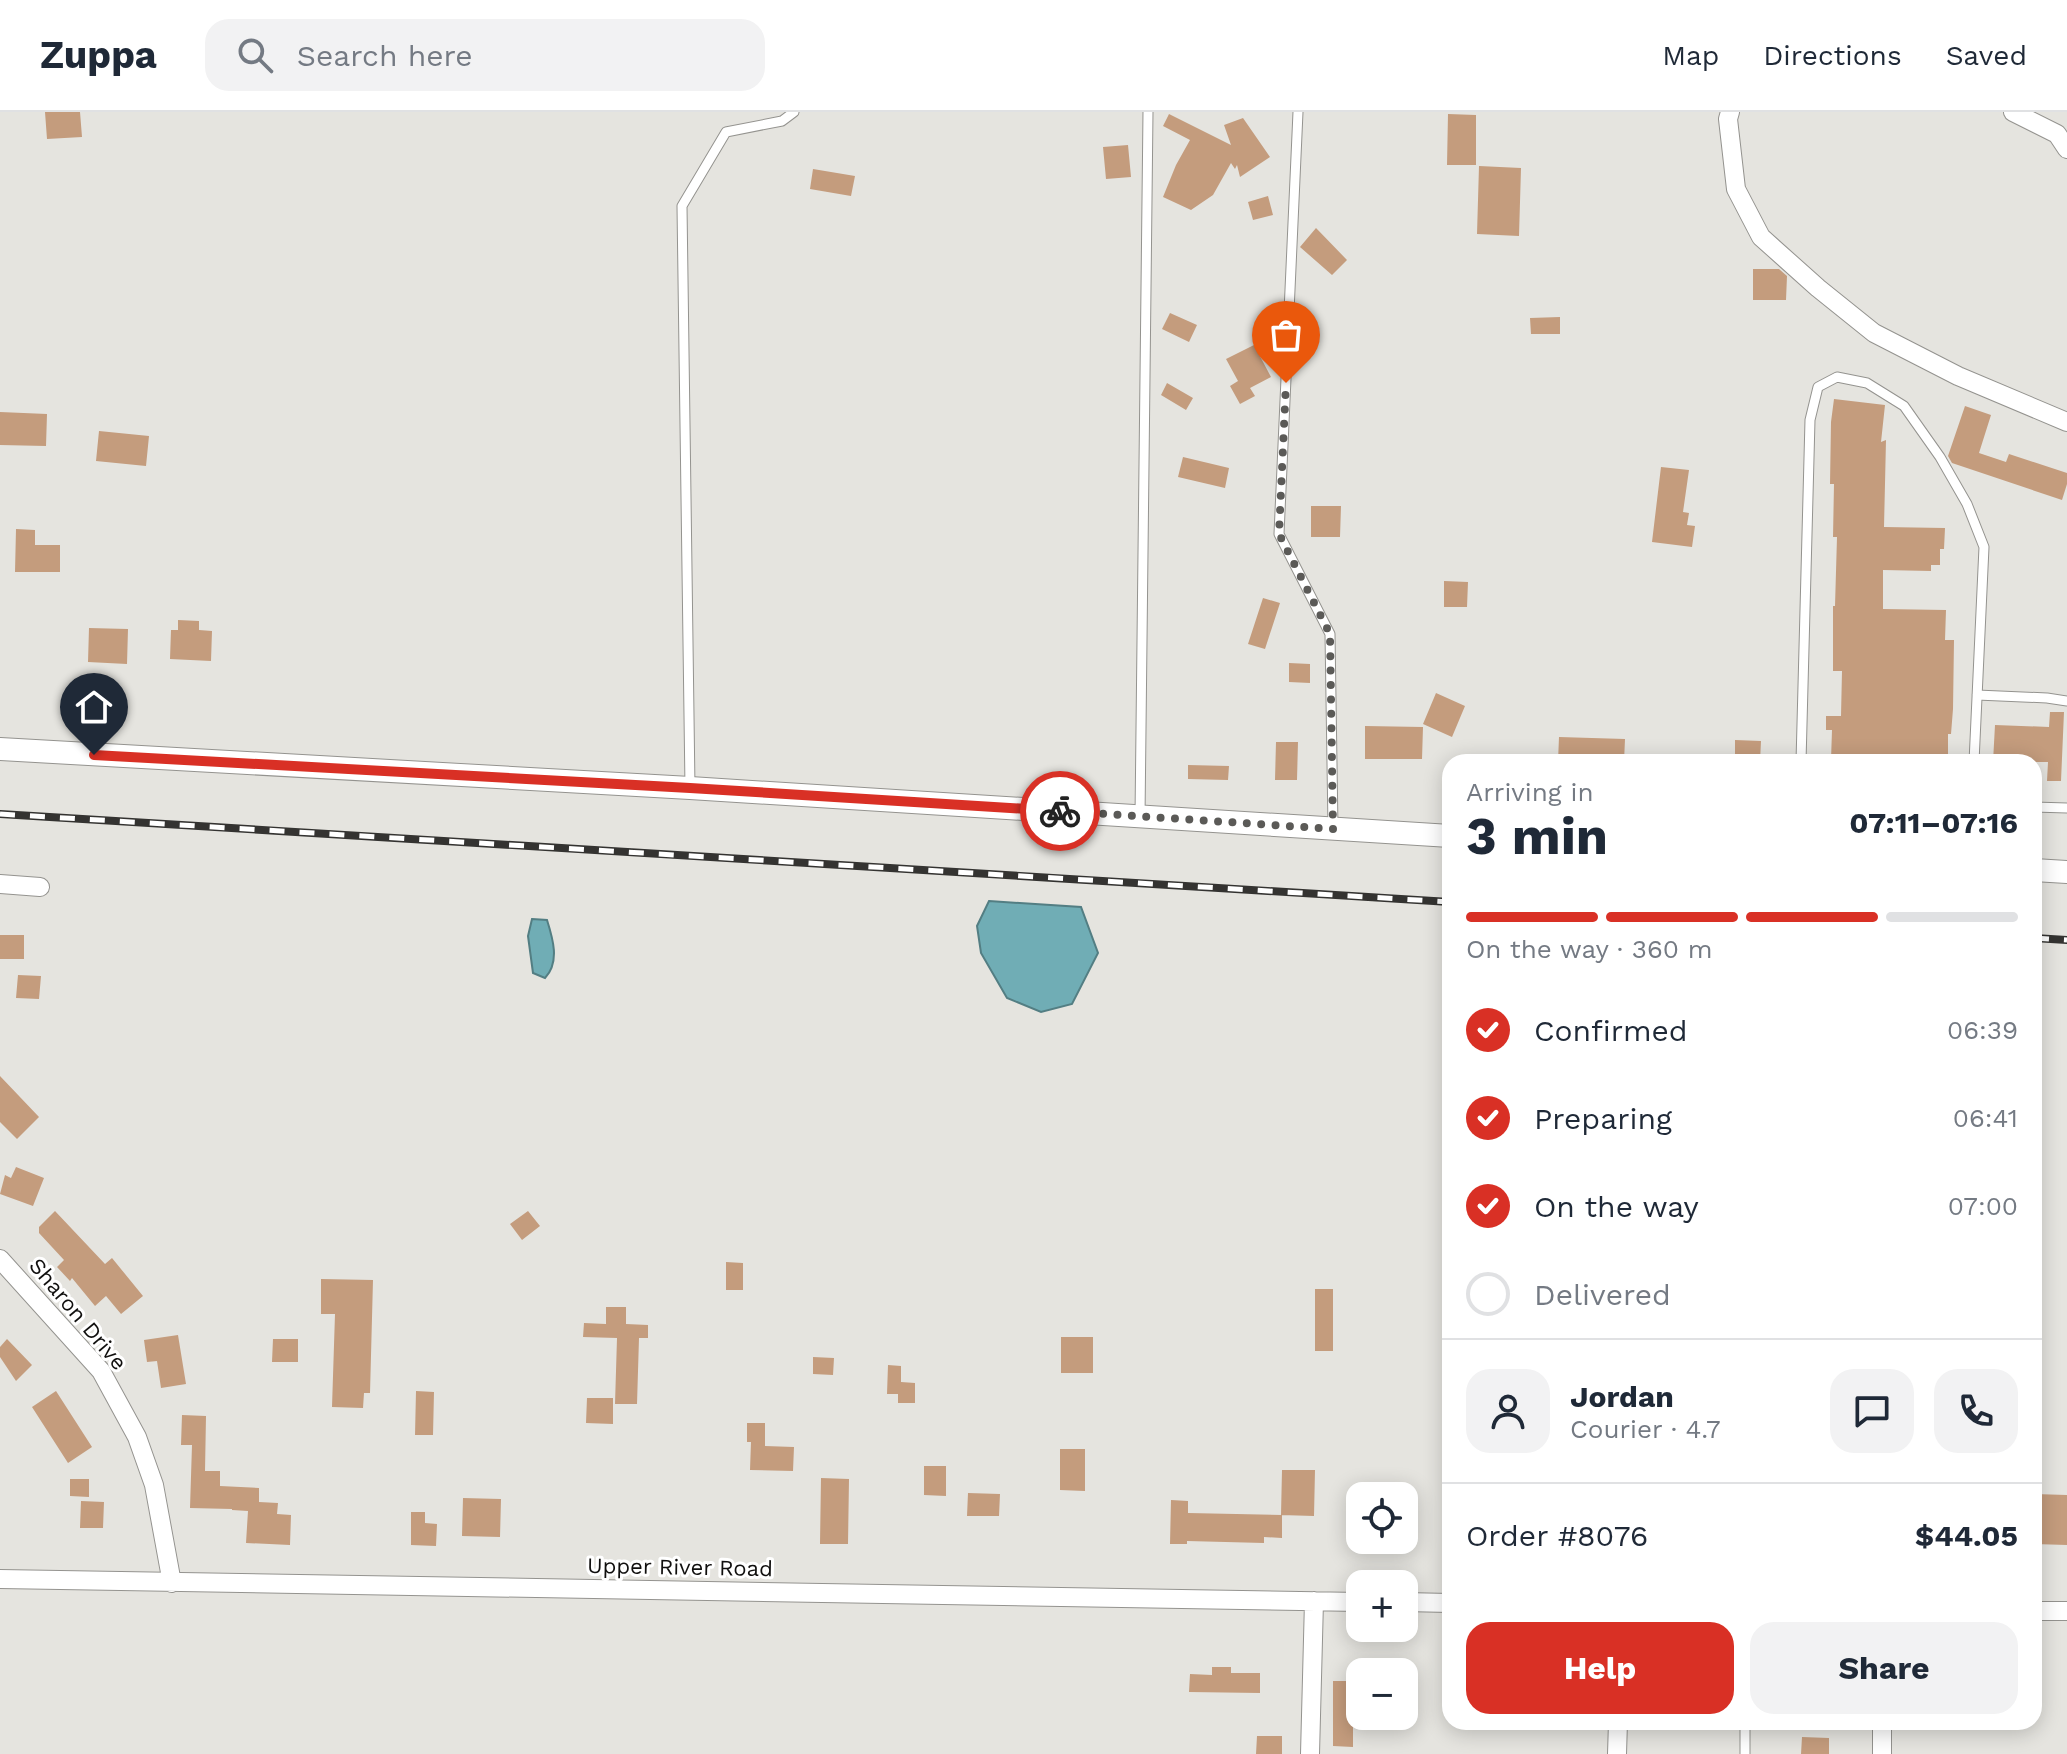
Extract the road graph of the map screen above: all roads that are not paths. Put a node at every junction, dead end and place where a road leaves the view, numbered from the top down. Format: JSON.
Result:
{"nodes":[{"id":1,"x":794,"y":112,"type":"edge"},
{"id":2,"x":1148,"y":112,"type":"edge"},
{"id":3,"x":1298,"y":112,"type":"edge"},
{"id":4,"x":1730,"y":112,"type":"edge"},
{"id":5,"x":2013,"y":112,"type":"edge"},
{"id":6,"x":2067,"y":149,"type":"edge"},
{"id":7,"x":2067,"y":422,"type":"edge"},
{"id":8,"x":1977,"y":695,"type":"junction"},
{"id":9,"x":2067,"y":701,"type":"edge"},
{"id":10,"x":0,"y":749,"type":"edge"},
{"id":11,"x":1801,"y":754,"type":"edge"},
{"id":12,"x":1974,"y":754,"type":"edge"},
{"id":13,"x":690,"y":788,"type":"junction"},
{"id":14,"x":2042,"y":807,"type":"edge"},
{"id":15,"x":2067,"y":808,"type":"edge"},
{"id":16,"x":1140,"y":817,"type":"junction"},
{"id":17,"x":1333,"y":829,"type":"junction"},
{"id":18,"x":1442,"y":836,"type":"edge"},
{"id":19,"x":2042,"y":870,"type":"edge"},
{"id":20,"x":2067,"y":872,"type":"edge"},
{"id":21,"x":0,"y":884,"type":"edge"},
{"id":22,"x":40,"y":887,"type":"dead end"},
{"id":23,"x":0,"y":1259,"type":"edge"},
{"id":24,"x":0,"y":1579,"type":"edge"},
{"id":25,"x":172,"y":1583,"type":"junction"},
{"id":26,"x":1314,"y":1601,"type":"junction"},
{"id":27,"x":1346,"y":1602,"type":"edge"},
{"id":28,"x":1418,"y":1602,"type":"edge"},
{"id":29,"x":1442,"y":1603,"type":"edge"},
{"id":30,"x":2042,"y":1611,"type":"edge"},
{"id":31,"x":2067,"y":1611,"type":"edge"},
{"id":32,"x":1618,"y":1730,"type":"edge"},
{"id":33,"x":1745,"y":1730,"type":"edge"},
{"id":34,"x":1882,"y":1730,"type":"edge"},
{"id":35,"x":1310,"y":1754,"type":"edge"},
{"id":36,"x":1617,"y":1754,"type":"edge"},
{"id":37,"x":1745,"y":1754,"type":"edge"},
{"id":38,"x":1882,"y":1754,"type":"edge"}],
"edges":[{"from":1,"to":13,"type":"lane"},
{"from":2,"to":16,"type":"lane"},
{"from":3,"to":17,"type":"lane"},
{"from":4,"to":7,"type":"street"},
{"from":5,"to":6,"type":"street"},
{"from":8,"to":9,"type":"lane"},
{"from":8,"to":11,"type":"lane"},
{"from":8,"to":12,"type":"lane"},
{"from":10,"to":13,"type":"street"},
{"from":13,"to":16,"type":"street"},
{"from":14,"to":15,"type":"lane"},
{"from":16,"to":17,"type":"street"},
{"from":17,"to":18,"type":"street"},
{"from":19,"to":20,"type":"street"},
{"from":21,"to":22,"type":"street"},
{"from":23,"to":25,"type":"street","name":"Sharon Drive"},
{"from":24,"to":25,"type":"street","name":"Upper River Road"},
{"from":25,"to":26,"type":"street","name":"Upper River Road"},
{"from":26,"to":27,"type":"street","name":"Upper River Road"},
{"from":26,"to":35,"type":"street"},
{"from":28,"to":29,"type":"street"},
{"from":30,"to":31,"type":"street"},
{"from":32,"to":36,"type":"street"},
{"from":33,"to":37,"type":"lane"},
{"from":34,"to":38,"type":"street"}]}
